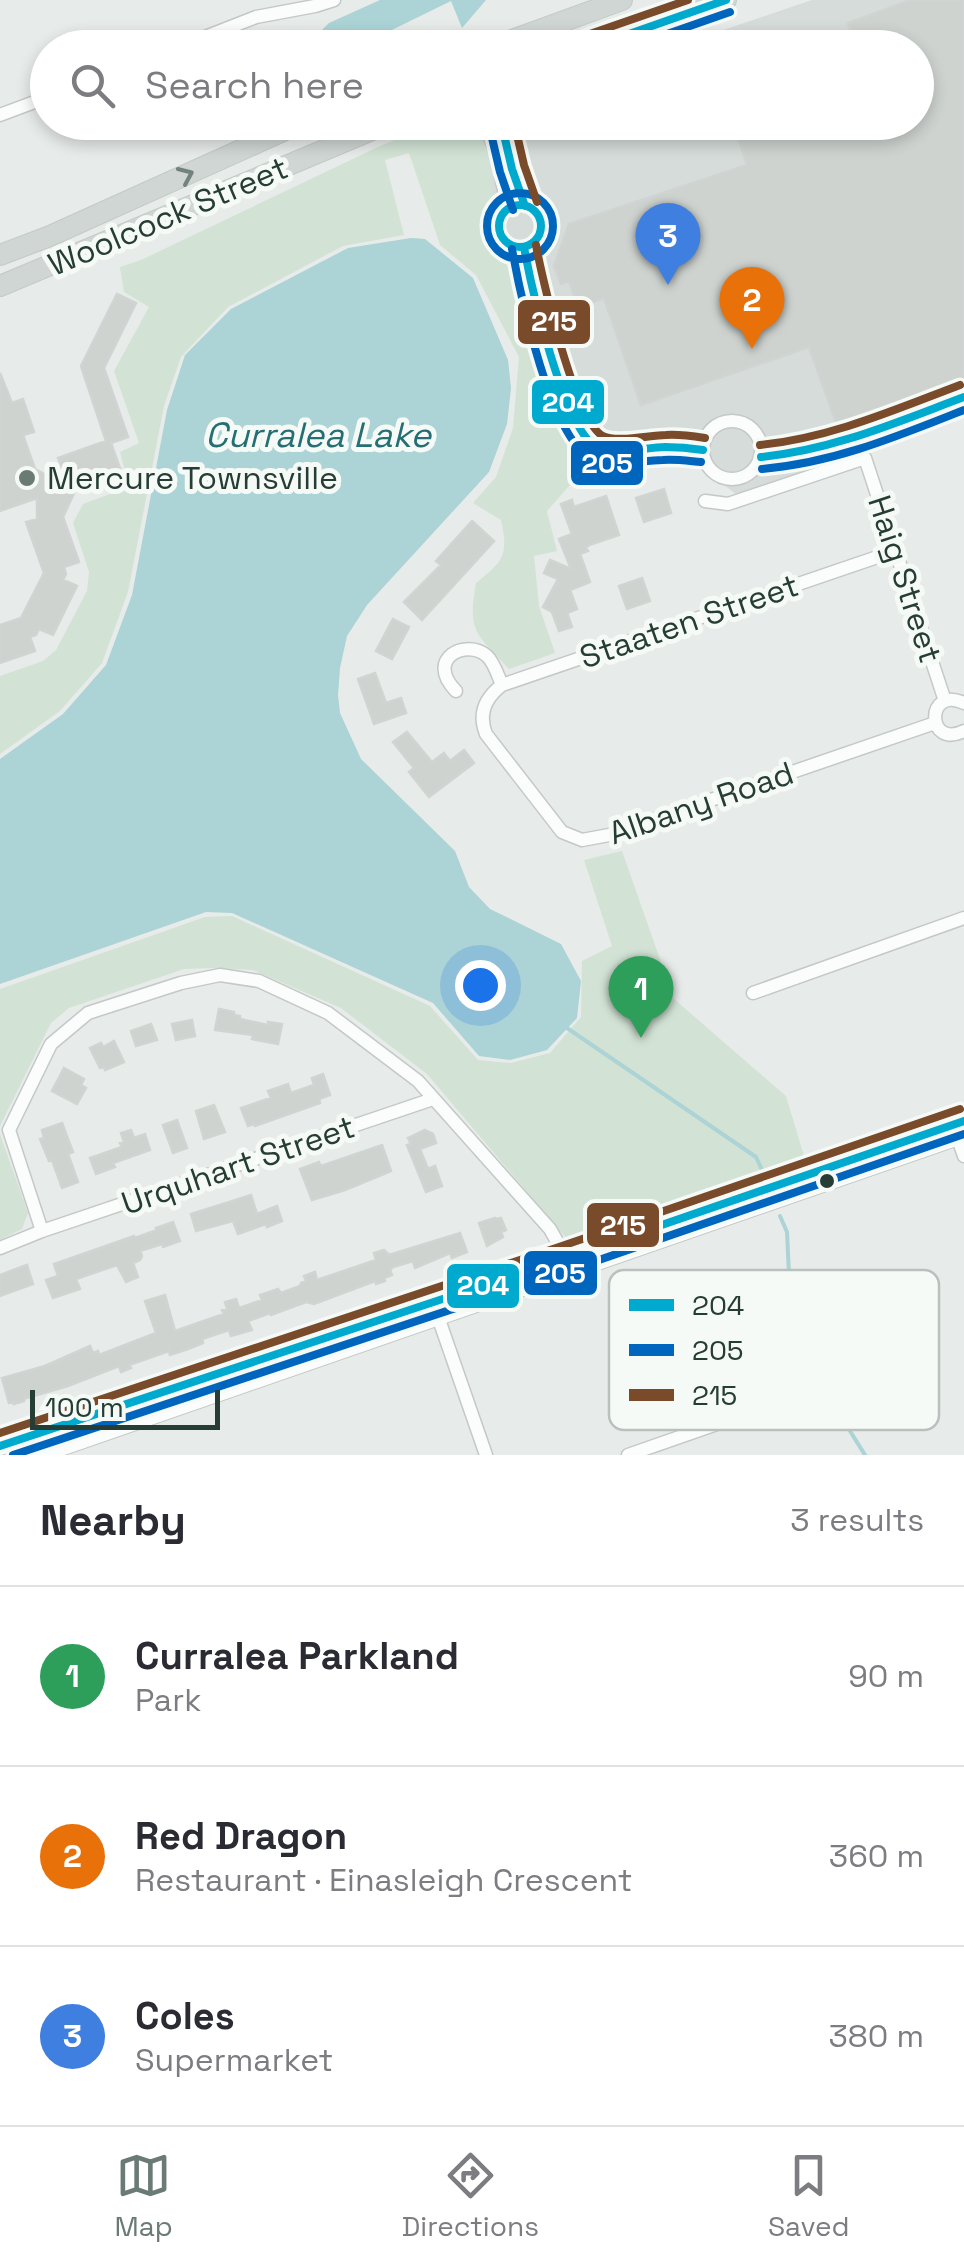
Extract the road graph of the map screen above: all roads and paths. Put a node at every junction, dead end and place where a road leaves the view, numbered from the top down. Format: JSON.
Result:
{"nodes":[{"id":1,"x":334,"y":0,"type":"edge"},
{"id":2,"x":622,"y":0,"type":"edge"},
{"id":3,"x":726,"y":0,"type":"edge"},
{"id":4,"x":224,"y":30,"type":"edge"},
{"id":5,"x":540,"y":30,"type":"edge"},
{"id":6,"x":640,"y":30,"type":"edge"},
{"id":7,"x":30,"y":104,"type":"edge"},
{"id":8,"x":0,"y":115,"type":"edge"},
{"id":9,"x":263,"y":140,"type":"edge"},
{"id":10,"x":349,"y":140,"type":"edge"},
{"id":11,"x":491,"y":140,"type":"edge"},
{"id":12,"x":504,"y":140,"type":"edge"},
{"id":13,"x":525,"y":206,"type":"junction"},
{"id":14,"x":508,"y":209,"type":"junction"},
{"id":15,"x":524,"y":247,"type":"junction"},
{"id":16,"x":0,"y":255,"type":"edge"},
{"id":17,"x":0,"y":286,"type":"edge"},
{"id":18,"x":964,"y":397,"type":"edge"},
{"id":19,"x":703,"y":450,"type":"junction"},
{"id":20,"x":761,"y":457,"type":"junction"},
{"id":21,"x":705,"y":501,"type":"dead end"},
{"id":22,"x":895,"y":551,"type":"junction"},
{"id":23,"x":502,"y":685,"type":"junction"},
{"id":24,"x":456,"y":691,"type":"dead end"},
{"id":25,"x":487,"y":699,"type":"joint"},
{"id":26,"x":946,"y":700,"type":"junction"},
{"id":27,"x":964,"y":703,"type":"edge"},
{"id":28,"x":935,"y":723,"type":"junction"},
{"id":29,"x":963,"y":737,"type":"edge"},
{"id":30,"x":964,"y":918,"type":"edge"},
{"id":31,"x":753,"y":992,"type":"dead end"},
{"id":32,"x":433,"y":1099,"type":"junction"},
{"id":33,"x":959,"y":1129,"type":"edge"},
{"id":34,"x":964,"y":1156,"type":"edge"},
{"id":35,"x":42,"y":1232,"type":"junction"},
{"id":36,"x":0,"y":1248,"type":"edge"},
{"id":37,"x":565,"y":1265,"type":"junction"},
{"id":38,"x":435,"y":1308,"type":"junction"},
{"id":39,"x":700,"y":1430,"type":"edge"},
{"id":40,"x":0,"y":1446,"type":"edge"},
{"id":41,"x":37,"y":1455,"type":"edge"},
{"id":42,"x":486,"y":1455,"type":"edge"},
{"id":43,"x":628,"y":1455,"type":"edge"}],
"edges":[{"from":1,"to":4,"type":"street"},
{"from":2,"to":5,"type":"main road"},
{"from":3,"to":6,"type":"main road"},
{"from":7,"to":8,"type":"street"},
{"from":16,"to":9,"type":"main road","name":"Woolcock Street","one_way":true},
{"from":10,"to":17,"type":"main road","name":"Woolcock Street"},
{"from":11,"to":14,"type":"street"},
{"from":12,"to":13,"type":"street"},
{"from":13,"to":14,"type":"street"},
{"from":13,"to":15,"type":"street"},
{"from":14,"to":15,"type":"street"},
{"from":15,"to":19,"type":"street"},
{"from":18,"to":20,"type":"street"},
{"from":19,"to":20,"type":"street"},
{"from":19,"to":20,"type":"street"},
{"from":21,"to":22,"type":"street","name":"Haig Street"},
{"from":22,"to":23,"type":"street","name":"Staaten Street"},
{"from":22,"to":26,"type":"street","name":"Haig Street"},
{"from":23,"to":24,"type":"street"},
{"from":23,"to":25,"type":"street","name":"Staaten Street"},
{"from":25,"to":28,"type":"street","name":"Albany Road"},
{"from":26,"to":27,"type":"street"},
{"from":26,"to":28,"type":"street"},
{"from":28,"to":29,"type":"street"},
{"from":30,"to":31,"type":"street"},
{"from":32,"to":35,"type":"street","name":"Urquhart Street"},
{"from":32,"to":35,"type":"street"},
{"from":32,"to":37,"type":"street"},
{"from":33,"to":34,"type":"street"},
{"from":33,"to":37,"type":"main road"},
{"from":35,"to":36,"type":"street","name":"Urquhart Street"},
{"from":37,"to":38,"type":"main road"},
{"from":38,"to":40,"type":"main road"},
{"from":38,"to":41,"type":"main road"},
{"from":38,"to":42,"type":"street"},
{"from":39,"to":43,"type":"street"}]}
